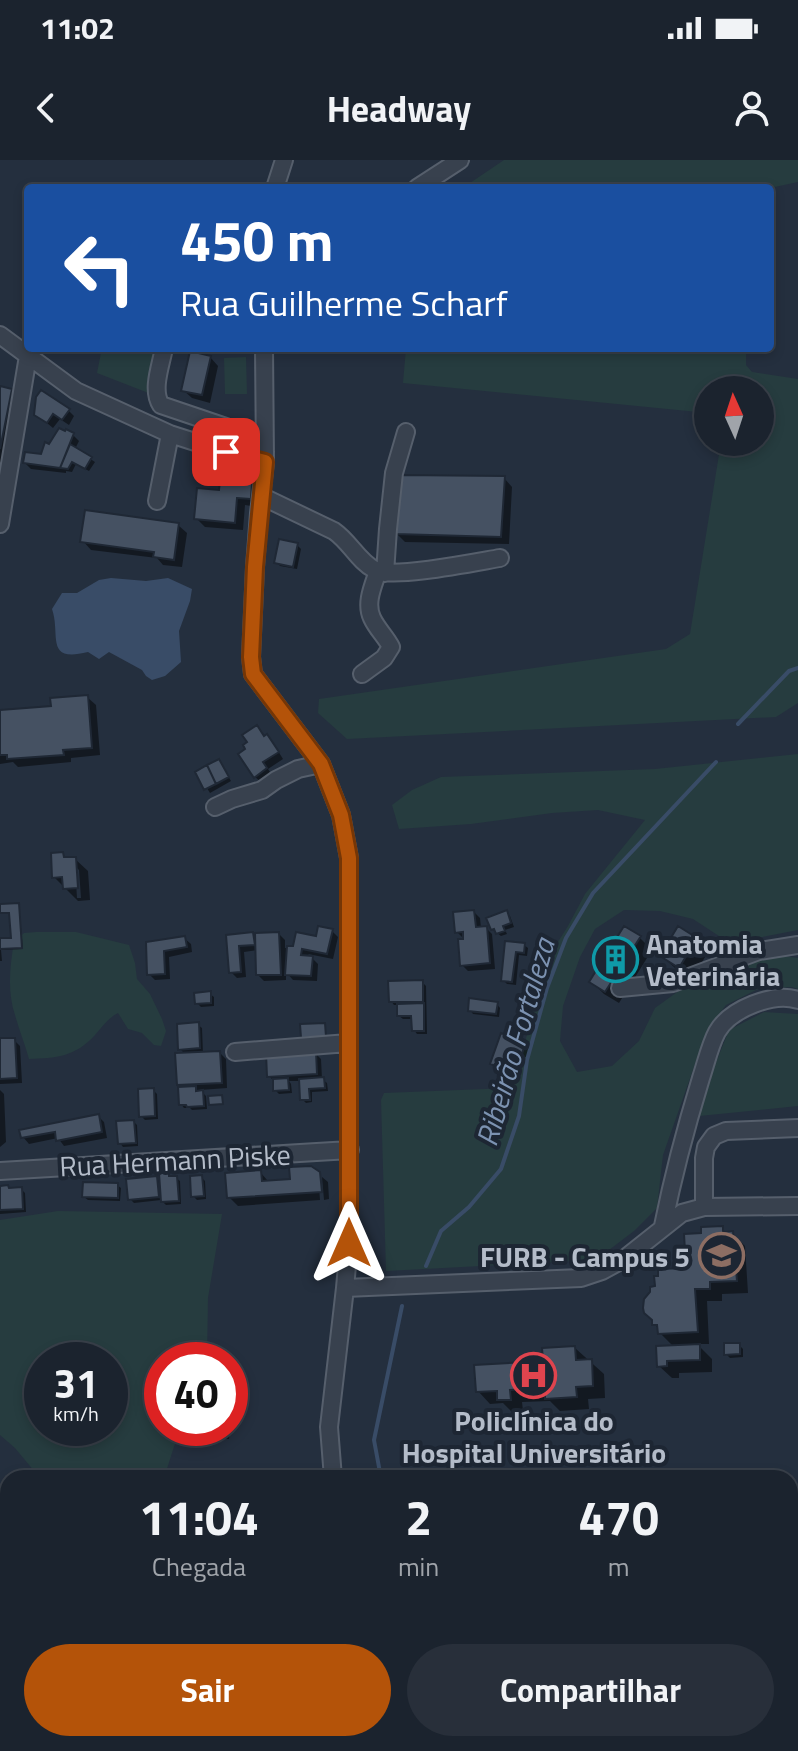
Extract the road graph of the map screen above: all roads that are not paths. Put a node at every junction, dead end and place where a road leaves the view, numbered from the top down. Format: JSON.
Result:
{"nodes":[{"id":1,"x":284,"y":160,"type":"edge"},
{"id":2,"x":460,"y":160,"type":"edge"},
{"id":3,"x":276,"y":184,"type":"edge"},
{"id":4,"x":423,"y":184,"type":"edge"},
{"id":5,"x":0,"y":335,"type":"edge"},
{"id":6,"x":163,"y":352,"type":"edge"},
{"id":7,"x":264,"y":352,"type":"edge"},
{"id":8,"x":28,"y":356,"type":"junction"},
{"id":9,"x":406,"y":432,"type":"dead end"},
{"id":10,"x":170,"y":434,"type":"junction"},
{"id":11,"x":265,"y":457,"type":"junction"},
{"id":12,"x":261,"y":496,"type":"junction"},
{"id":13,"x":157,"y":501,"type":"dead end"},
{"id":14,"x":0,"y":524,"type":"edge"},
{"id":15,"x":500,"y":558,"type":"dead end"},
{"id":16,"x":382,"y":572,"type":"junction"},
{"id":17,"x":362,"y":674,"type":"dead end"},
{"id":18,"x":321,"y":764,"type":"junction"},
{"id":19,"x":215,"y":807,"type":"dead end"},
{"id":20,"x":798,"y":945,"type":"edge"},
{"id":21,"x":620,"y":988,"type":"dead end"},
{"id":22,"x":798,"y":1000,"type":"edge"},
{"id":23,"x":348,"y":1043,"type":"junction"},
{"id":24,"x":235,"y":1052,"type":"dead end"},
{"id":25,"x":798,"y":1128,"type":"edge"},
{"id":26,"x":350,"y":1150,"type":"junction"},
{"id":27,"x":0,"y":1171,"type":"edge"},
{"id":28,"x":798,"y":1206,"type":"edge"},
{"id":29,"x":704,"y":1207,"type":"junction"},
{"id":30,"x":663,"y":1226,"type":"junction"},
{"id":31,"x":345,"y":1288,"type":"junction"},
{"id":32,"x":332,"y":1470,"type":"edge"}],
"edges":[{"from":1,"to":3,"type":"street"},
{"from":2,"to":4,"type":"street"},
{"from":5,"to":8,"type":"street"},
{"from":6,"to":11,"type":"street"},
{"from":7,"to":11,"type":"street"},
{"from":8,"to":10,"type":"street"},
{"from":8,"to":14,"type":"street"},
{"from":9,"to":16,"type":"street"},
{"from":10,"to":11,"type":"street"},
{"from":10,"to":13,"type":"street"},
{"from":11,"to":12,"type":"street"},
{"from":12,"to":16,"type":"street"},
{"from":12,"to":18,"type":"street"},
{"from":15,"to":16,"type":"street"},
{"from":16,"to":17,"type":"street"},
{"from":18,"to":19,"type":"street"},
{"from":18,"to":23,"type":"street"},
{"from":20,"to":21,"type":"street"},
{"from":22,"to":30,"type":"street"},
{"from":23,"to":24,"type":"street"},
{"from":23,"to":26,"type":"street"},
{"from":25,"to":29,"type":"street"},
{"from":26,"to":27,"type":"street","name":"Rua Hermann Piske"},
{"from":26,"to":31,"type":"street"},
{"from":28,"to":29,"type":"street"},
{"from":29,"to":30,"type":"street"},
{"from":30,"to":31,"type":"street"},
{"from":31,"to":32,"type":"street"}]}
